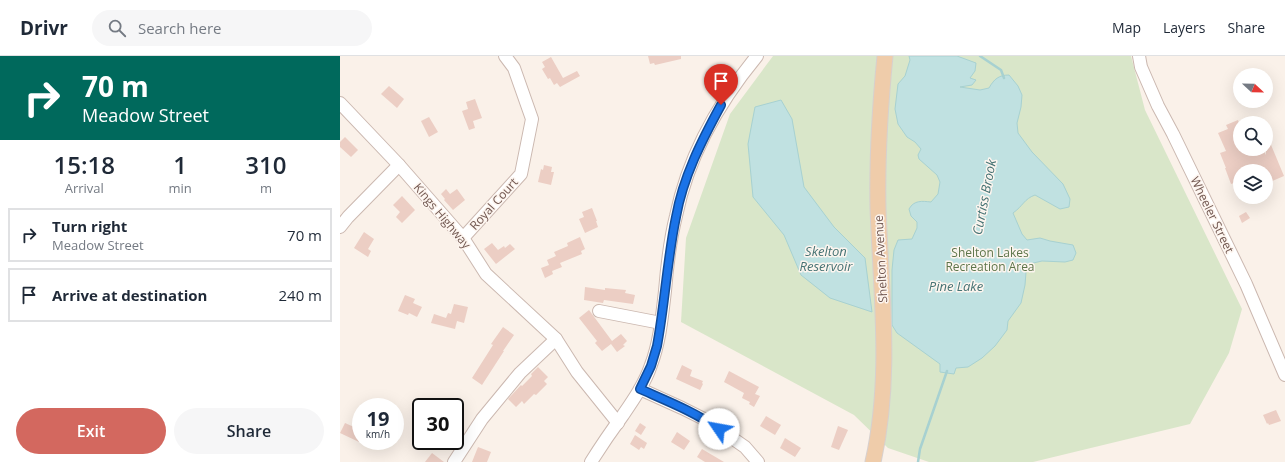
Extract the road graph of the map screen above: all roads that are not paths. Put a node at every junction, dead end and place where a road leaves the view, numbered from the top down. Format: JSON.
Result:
{"nodes":[{"id":1,"x":505,"y":56,"type":"edge"},
{"id":2,"x":757,"y":56,"type":"edge"},
{"id":3,"x":884,"y":56,"type":"edge"},
{"id":4,"x":1139,"y":56,"type":"edge"},
{"id":5,"x":340,"y":103,"type":"edge"},
{"id":6,"x":399,"y":165,"type":"junction"},
{"id":7,"x":340,"y":227,"type":"edge"},
{"id":8,"x":463,"y":238,"type":"junction"},
{"id":9,"x":598,"y":311,"type":"dead end"},
{"id":10,"x":661,"y":323,"type":"junction"},
{"id":11,"x":556,"y":339,"type":"junction"},
{"id":12,"x":1285,"y":375,"type":"edge"},
{"id":13,"x":640,"y":389,"type":"junction"},
{"id":14,"x":618,"y":423,"type":"junction"},
{"id":15,"x":454,"y":462,"type":"edge"},
{"id":16,"x":591,"y":462,"type":"edge"},
{"id":17,"x":758,"y":462,"type":"edge"},
{"id":18,"x":873,"y":462,"type":"edge"}],
"edges":[{"from":1,"to":8,"type":"street","name":"Royal Court"},
{"from":2,"to":10,"type":"street"},
{"from":3,"to":18,"type":"main road","name":"Shelton Avenue"},
{"from":4,"to":12,"type":"street","name":"Wheeler Street"},
{"from":5,"to":6,"type":"street","name":"Kings Highway"},
{"from":6,"to":7,"type":"street"},
{"from":6,"to":8,"type":"street","name":"Kings Highway"},
{"from":8,"to":11,"type":"street","name":"Kings Highway"},
{"from":9,"to":10,"type":"street"},
{"from":10,"to":13,"type":"street"},
{"from":11,"to":14,"type":"street","name":"Kings Highway"},
{"from":11,"to":15,"type":"street"},
{"from":13,"to":14,"type":"street"},
{"from":13,"to":17,"type":"street"},
{"from":14,"to":16,"type":"street"}]}
